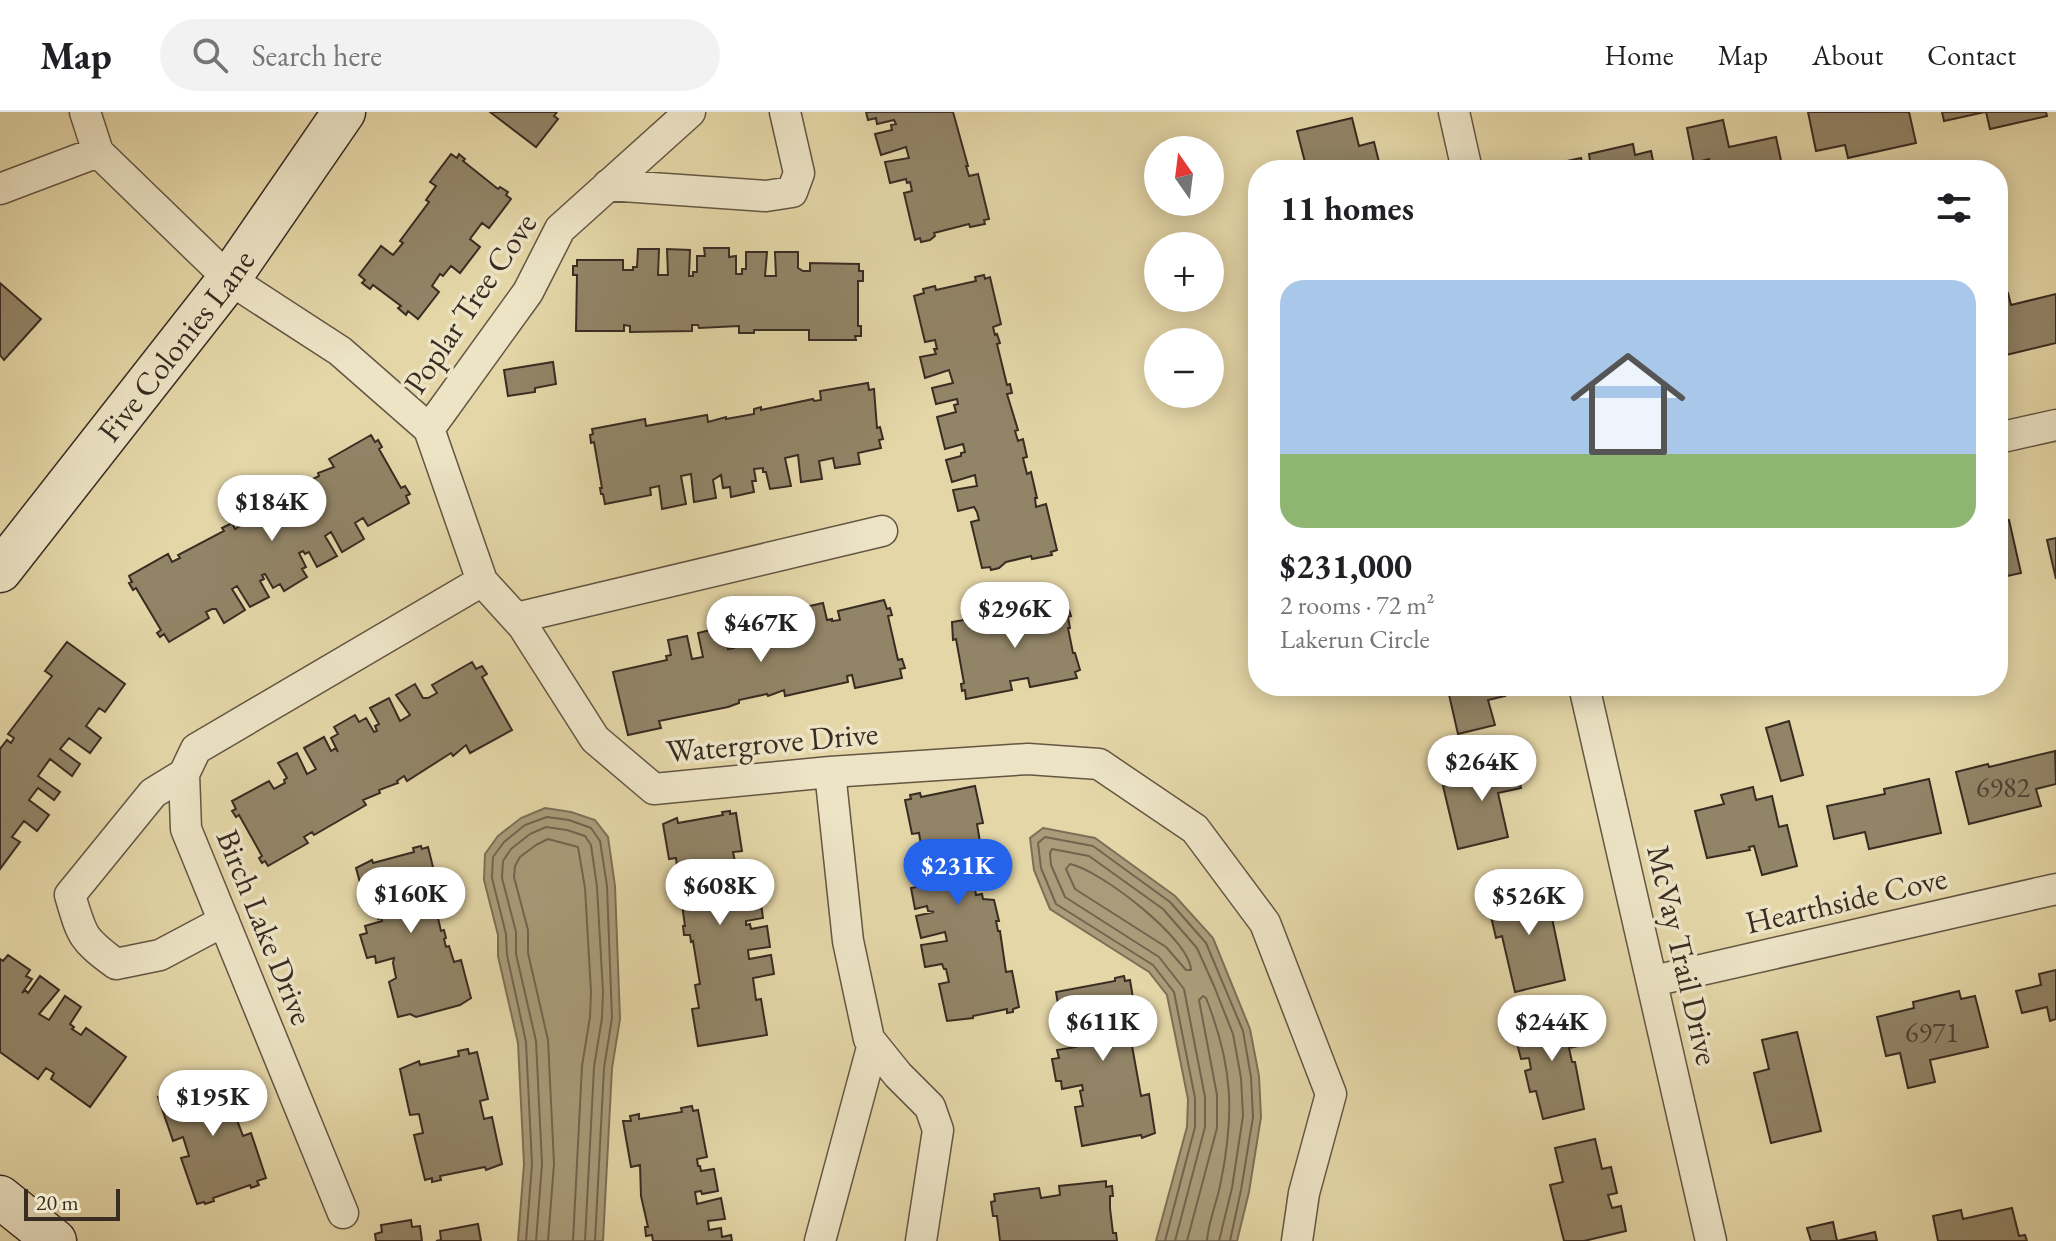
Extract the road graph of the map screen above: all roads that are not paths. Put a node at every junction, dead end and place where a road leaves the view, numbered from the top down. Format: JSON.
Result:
{"nodes":[{"id":1,"x":85,"y":112,"type":"edge"},
{"id":2,"x":344,"y":112,"type":"edge"},
{"id":3,"x":690,"y":112,"type":"edge"},
{"id":4,"x":785,"y":112,"type":"edge"},
{"id":5,"x":1454,"y":112,"type":"edge"},
{"id":6,"x":98,"y":152,"type":"junction"},
{"id":7,"x":1465,"y":160,"type":"edge"},
{"id":8,"x":608,"y":185,"type":"junction"},
{"id":9,"x":0,"y":189,"type":"edge"},
{"id":10,"x":229,"y":279,"type":"junction"},
{"id":11,"x":2056,"y":425,"type":"edge"},
{"id":12,"x":429,"y":429,"type":"junction"},
{"id":13,"x":2008,"y":436,"type":"edge"},
{"id":14,"x":882,"y":531,"type":"dead end"},
{"id":15,"x":0,"y":571,"type":"edge"},
{"id":16,"x":482,"y":581,"type":"junction"},
{"id":17,"x":516,"y":618,"type":"junction"},
{"id":18,"x":1586,"y":696,"type":"edge"},
{"id":19,"x":830,"y":772,"type":"junction"},
{"id":20,"x":184,"y":774,"type":"junction"},
{"id":21,"x":2056,"y":889,"type":"edge"},
{"id":22,"x":224,"y":921,"type":"junction"},
{"id":23,"x":1653,"y":981,"type":"junction"},
{"id":24,"x":873,"y":1044,"type":"junction"},
{"id":25,"x":0,"y":1197,"type":"edge"},
{"id":26,"x":343,"y":1213,"type":"dead end"},
{"id":27,"x":55,"y":1241,"type":"edge"},
{"id":28,"x":820,"y":1241,"type":"edge"},
{"id":29,"x":921,"y":1241,"type":"edge"},
{"id":30,"x":1297,"y":1241,"type":"edge"},
{"id":31,"x":1711,"y":1241,"type":"edge"}],
"edges":[{"from":1,"to":6,"type":"street","name":"Watergrove Drive"},
{"from":2,"to":10,"type":"street","name":"Five Colonies Lane"},
{"from":3,"to":8,"type":"street","name":"Poplar Tree Cove"},
{"from":4,"to":8,"type":"street"},
{"from":5,"to":7,"type":"street"},
{"from":6,"to":9,"type":"street"},
{"from":6,"to":10,"type":"street","name":"Watergrove Drive"},
{"from":8,"to":12,"type":"street","name":"Poplar Tree Cove"},
{"from":10,"to":12,"type":"street","name":"Watergrove Drive"},
{"from":10,"to":15,"type":"street","name":"Five Colonies Lane"},
{"from":11,"to":13,"type":"street"},
{"from":12,"to":16,"type":"street","name":"Watergrove Drive"},
{"from":14,"to":17,"type":"street"},
{"from":16,"to":17,"type":"street","name":"Watergrove Drive"},
{"from":16,"to":20,"type":"street"},
{"from":17,"to":19,"type":"street","name":"Watergrove Drive"},
{"from":18,"to":23,"type":"street","name":"McVay Trail Drive"},
{"from":19,"to":24,"type":"street"},
{"from":19,"to":30,"type":"street","name":"Watergrove Drive"},
{"from":20,"to":22,"type":"street","name":"Birch Lake Drive"},
{"from":20,"to":22,"type":"street"},
{"from":21,"to":23,"type":"street","name":"Hearthside Cove"},
{"from":22,"to":26,"type":"street","name":"Birch Lake Drive"},
{"from":23,"to":31,"type":"street","name":"McVay Trail Drive"},
{"from":24,"to":28,"type":"street"},
{"from":24,"to":29,"type":"street"},
{"from":25,"to":27,"type":"street"}]}
